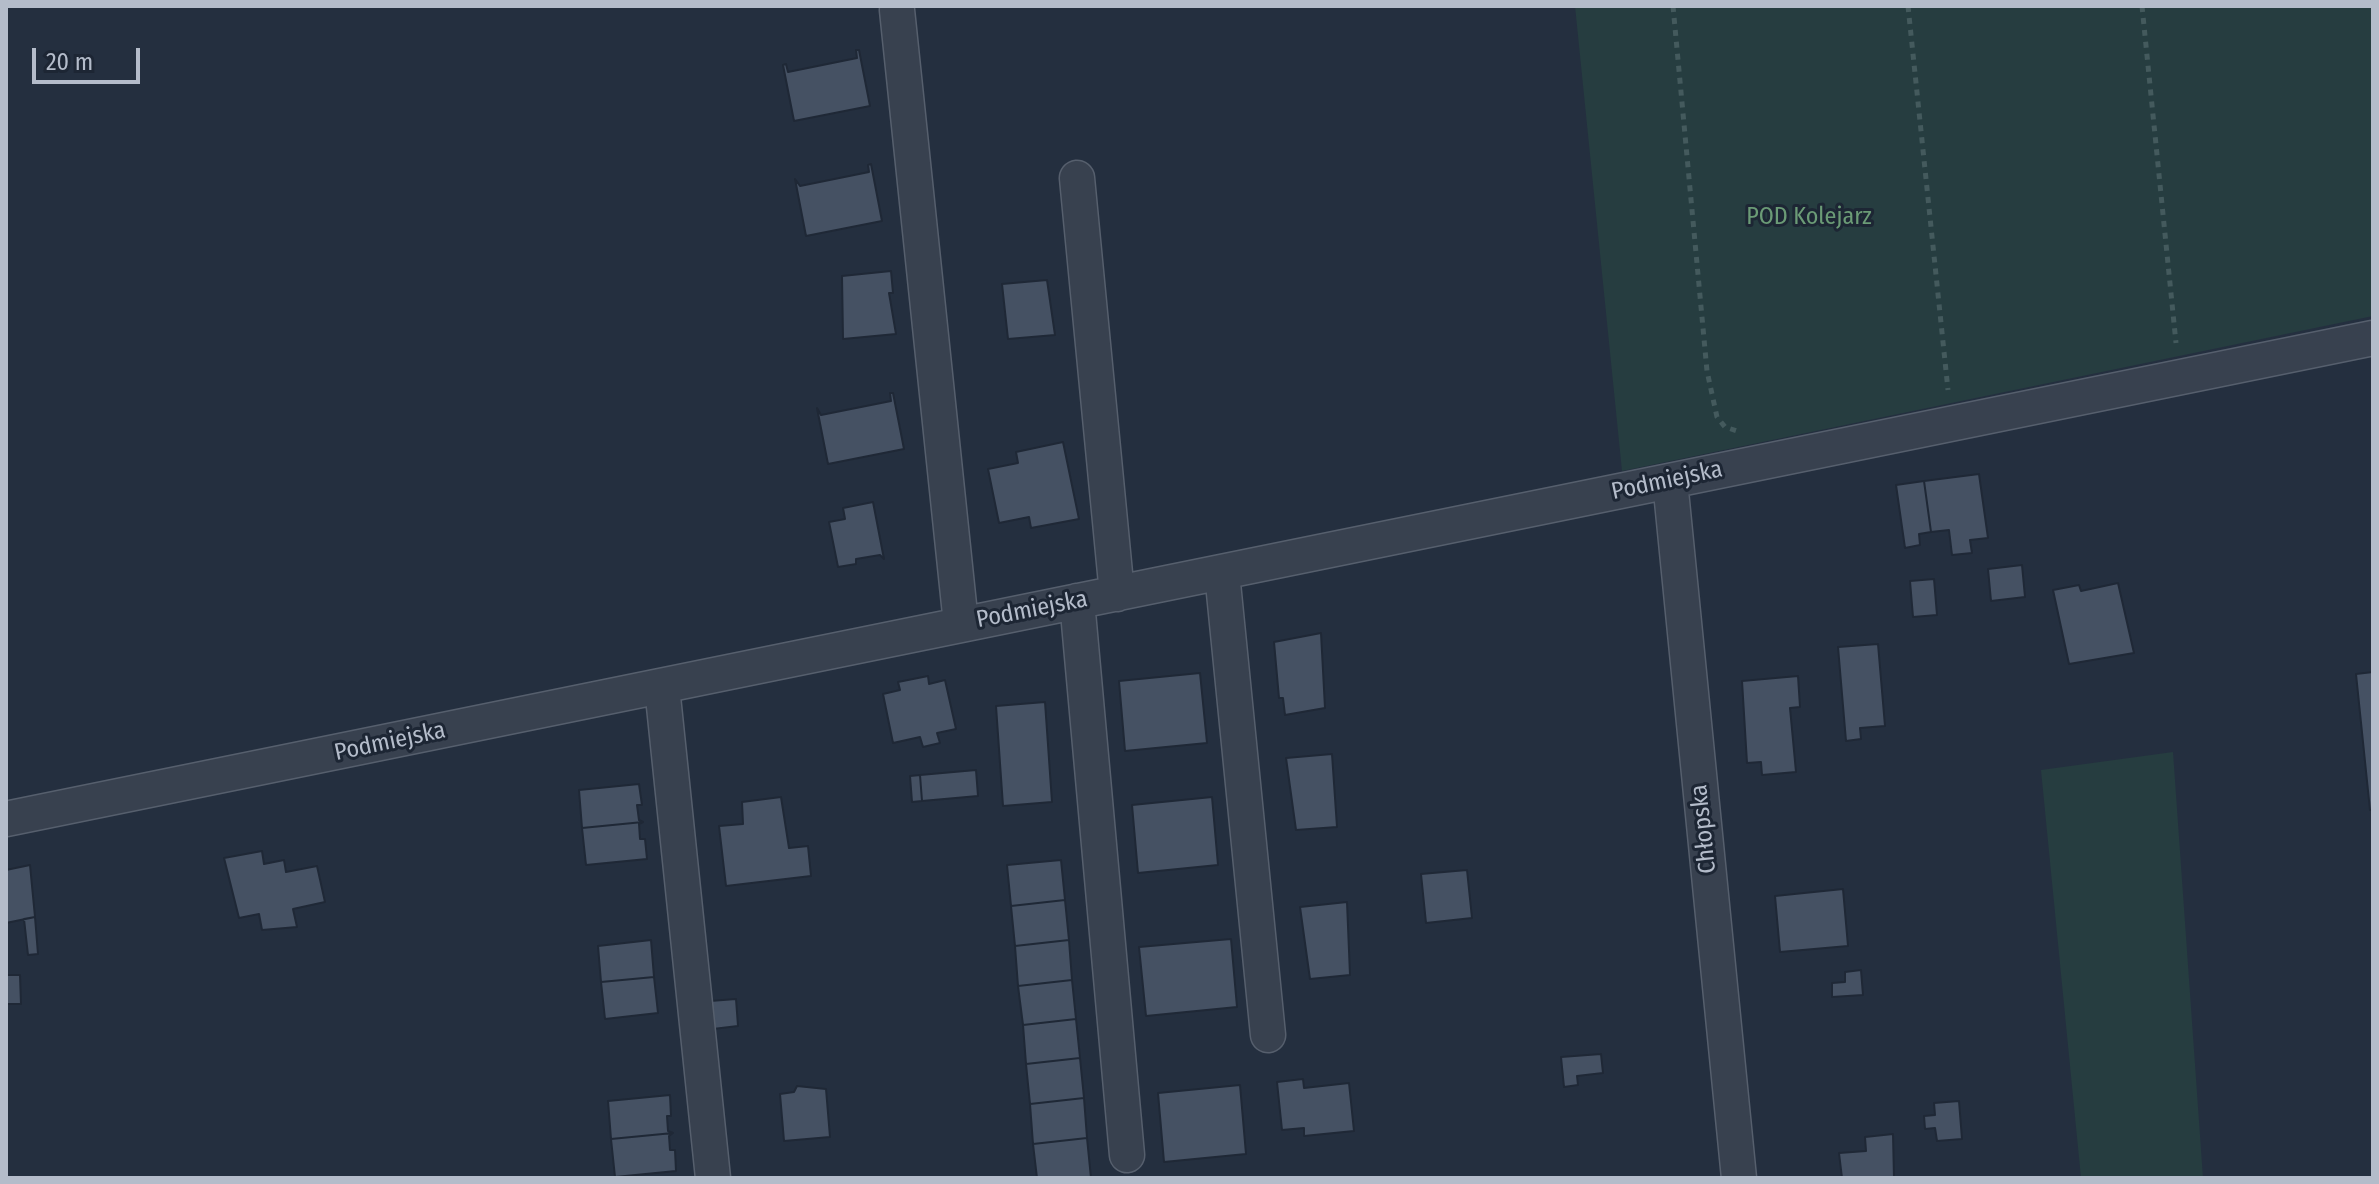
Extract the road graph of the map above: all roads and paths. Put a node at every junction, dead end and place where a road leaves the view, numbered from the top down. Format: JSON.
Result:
{"nodes":[{"id":1,"x":1673,"y":6,"type":"edge"},
{"id":2,"x":1908,"y":6,"type":"edge"},
{"id":3,"x":2142,"y":6,"type":"edge"},
{"id":4,"x":897,"y":10,"type":"dead end"},
{"id":5,"x":1077,"y":178,"type":"dead end"},
{"id":6,"x":2373,"y":338,"type":"edge"},
{"id":7,"x":2179,"y":376,"type":"junction"},
{"id":8,"x":1933,"y":394,"type":"dead end"},
{"id":9,"x":1741,"y":432,"type":"dead end"},
{"id":10,"x":1670,"y":481,"type":"junction"},
{"id":11,"x":1222,"y":573,"type":"junction"},
{"id":12,"x":1117,"y":594,"type":"junction"},
{"id":13,"x":1077,"y":601,"type":"junction"},
{"id":14,"x":961,"y":624,"type":"junction"},
{"id":15,"x":662,"y":687,"type":"junction"},
{"id":16,"x":6,"y":819,"type":"edge"},
{"id":17,"x":1268,"y":1035,"type":"dead end"},
{"id":18,"x":1127,"y":1155,"type":"dead end"},
{"id":19,"x":713,"y":1178,"type":"edge"},
{"id":20,"x":1739,"y":1178,"type":"edge"}],
"edges":[{"from":1,"to":9,"type":"path"},
{"from":2,"to":8,"type":"path"},
{"from":3,"to":7,"type":"path"},
{"from":4,"to":14,"type":"street","name":"Podmiejska"},
{"from":5,"to":12,"type":"street"},
{"from":6,"to":7,"type":"street","name":"Podmiejska"},
{"from":7,"to":10,"type":"street","name":"Podmiejska"},
{"from":10,"to":11,"type":"street","name":"Podmiejska"},
{"from":10,"to":20,"type":"street","name":"Chłopska"},
{"from":11,"to":12,"type":"street","name":"Podmiejska"},
{"from":11,"to":17,"type":"street"},
{"from":12,"to":13,"type":"street","name":"Podmiejska"},
{"from":13,"to":14,"type":"street","name":"Podmiejska"},
{"from":13,"to":18,"type":"street"},
{"from":14,"to":15,"type":"street","name":"Podmiejska"},
{"from":15,"to":16,"type":"street","name":"Podmiejska"},
{"from":15,"to":19,"type":"street"}]}
